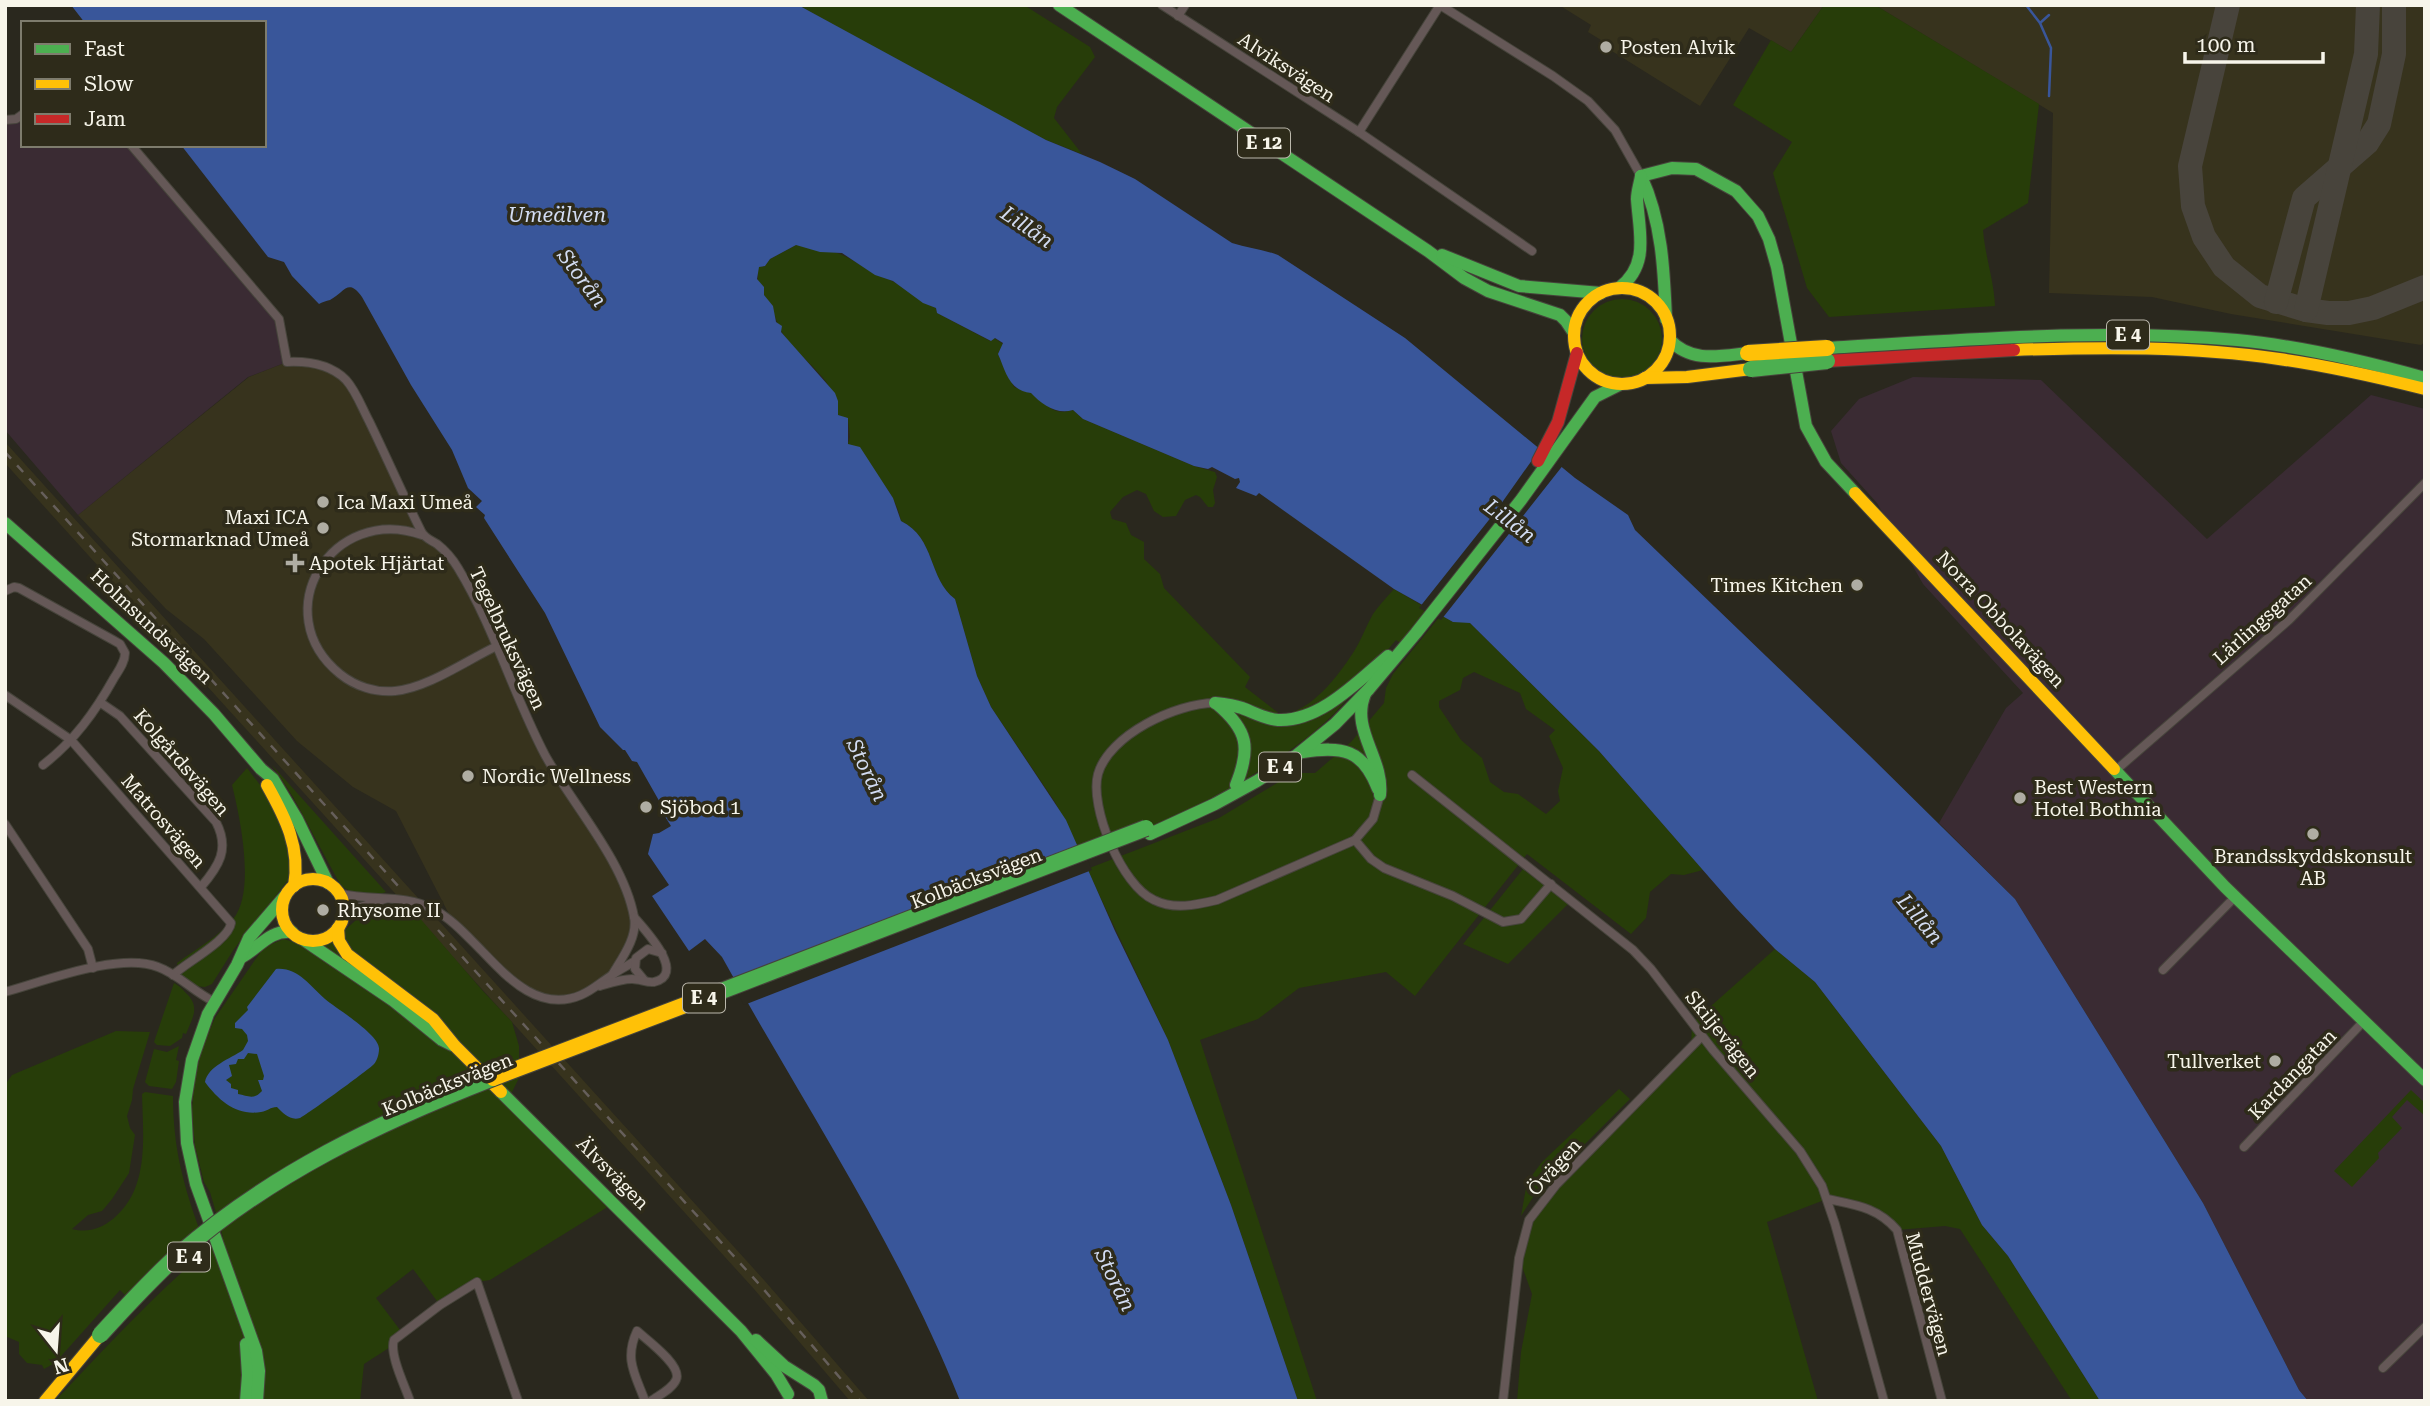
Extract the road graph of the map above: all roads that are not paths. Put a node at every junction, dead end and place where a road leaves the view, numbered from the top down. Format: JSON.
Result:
{"nodes":[{"id":1,"x":1059,"y":5,"type":"edge"},
{"id":2,"x":1162,"y":5,"type":"edge"},
{"id":3,"x":1185,"y":5,"type":"edge"},
{"id":4,"x":1440,"y":5,"type":"edge"},
{"id":5,"x":1178,"y":16,"type":"junction"},
{"id":6,"x":1359,"y":132,"type":"junction"},
{"id":7,"x":133,"y":147,"type":"edge"},
{"id":8,"x":1641,"y":176,"type":"junction"},
{"id":9,"x":1428,"y":251,"type":"junction"},
{"id":10,"x":1532,"y":251,"type":"dead end"},
{"id":11,"x":1619,"y":288,"type":"junction"},
{"id":12,"x":1601,"y":293,"type":"junction"},
{"id":13,"x":1667,"y":319,"type":"junction"},
{"id":14,"x":1574,"y":333,"type":"junction"},
{"id":15,"x":1670,"y":340,"type":"junction"},
{"id":16,"x":1577,"y":352,"type":"junction"},
{"id":17,"x":1827,"y":354,"type":"junction"},
{"id":18,"x":1749,"y":361,"type":"junction"},
{"id":19,"x":1645,"y":378,"type":"junction"},
{"id":20,"x":2425,"y":378,"type":"edge"},
{"id":21,"x":1621,"y":384,"type":"junction"},
{"id":22,"x":2425,"y":389,"type":"edge"},
{"id":23,"x":1562,"y":434,"type":"junction"},
{"id":24,"x":2425,"y":483,"type":"edge"},
{"id":25,"x":5,"y":523,"type":"edge"},
{"id":26,"x":422,"y":535,"type":"junction"},
{"id":27,"x":5,"y":591,"type":"edge"},
{"id":28,"x":1403,"y":644,"type":"junction"},
{"id":29,"x":497,"y":646,"type":"junction"},
{"id":30,"x":1388,"y":656,"type":"junction"},
{"id":31,"x":1366,"y":692,"type":"junction"},
{"id":32,"x":5,"y":695,"type":"edge"},
{"id":33,"x":101,"y":703,"type":"junction"},
{"id":34,"x":1210,"y":703,"type":"junction"},
{"id":35,"x":71,"y":740,"type":"junction"},
{"id":36,"x":1298,"y":753,"type":"junction"},
{"id":37,"x":43,"y":765,"type":"dead end"},
{"id":38,"x":261,"y":769,"type":"junction"},
{"id":39,"x":2115,"y":771,"type":"junction"},
{"id":40,"x":1412,"y":775,"type":"dead end"},
{"id":41,"x":1236,"y":785,"type":"junction"},
{"id":42,"x":1380,"y":795,"type":"junction"},
{"id":43,"x":5,"y":824,"type":"edge"},
{"id":44,"x":1148,"y":831,"type":"junction"},
{"id":45,"x":1355,"y":840,"type":"junction"},
{"id":46,"x":1551,"y":884,"type":"junction"},
{"id":47,"x":201,"y":887,"type":"junction"},
{"id":48,"x":334,"y":888,"type":"junction"},
{"id":49,"x":290,"y":891,"type":"junction"},
{"id":50,"x":2235,"y":897,"type":"junction"},
{"id":51,"x":386,"y":898,"type":"junction"},
{"id":52,"x":634,"y":917,"type":"junction"},
{"id":53,"x":340,"y":922,"type":"junction"},
{"id":54,"x":634,"y":931,"type":"junction"},
{"id":55,"x":297,"y":935,"type":"junction"},
{"id":56,"x":662,"y":953,"type":"junction"},
{"id":57,"x":242,"y":957,"type":"junction"},
{"id":58,"x":636,"y":958,"type":"junction"},
{"id":59,"x":93,"y":968,"type":"junction"},
{"id":60,"x":2163,"y":970,"type":"dead end"},
{"id":61,"x":173,"y":975,"type":"junction"},
{"id":62,"x":612,"y":975,"type":"junction"},
{"id":63,"x":643,"y":980,"type":"junction"},
{"id":64,"x":597,"y":987,"type":"junction"},
{"id":65,"x":5,"y":992,"type":"edge"},
{"id":66,"x":214,"y":1001,"type":"junction"},
{"id":67,"x":2363,"y":1022,"type":"junction"},
{"id":68,"x":1702,"y":1036,"type":"junction"},
{"id":69,"x":455,"y":1046,"type":"junction"},
{"id":70,"x":2425,"y":1080,"type":"edge"},
{"id":71,"x":2244,"y":1147,"type":"dead end"},
{"id":72,"x":1827,"y":1199,"type":"junction"},
{"id":73,"x":245,"y":1323,"type":"junction"},
{"id":74,"x":2425,"y":1326,"type":"edge"},
{"id":75,"x":741,"y":1331,"type":"junction"},
{"id":76,"x":103,"y":1340,"type":"junction"},
{"id":77,"x":2383,"y":1368,"type":"dead end"},
{"id":78,"x":808,"y":1382,"type":"junction"},
{"id":79,"x":787,"y":1399,"type":"edge"},
{"id":80,"x":45,"y":1401,"type":"edge"},
{"id":81,"x":59,"y":1401,"type":"edge"},
{"id":82,"x":246,"y":1401,"type":"edge"},
{"id":83,"x":257,"y":1401,"type":"edge"},
{"id":84,"x":410,"y":1401,"type":"edge"},
{"id":85,"x":518,"y":1401,"type":"edge"},
{"id":86,"x":645,"y":1401,"type":"edge"},
{"id":87,"x":650,"y":1401,"type":"edge"},
{"id":88,"x":822,"y":1401,"type":"edge"},
{"id":89,"x":1503,"y":1401,"type":"edge"},
{"id":90,"x":1884,"y":1401,"type":"edge"},
{"id":91,"x":1942,"y":1401,"type":"edge"}],
"edges":[{"from":1,"to":9,"type":"main road","number":"E 12"},
{"from":2,"to":5,"type":"street","name":"Alviksvägen"},
{"from":3,"to":5,"type":"street"},
{"from":4,"to":6,"type":"street"},
{"from":4,"to":8,"type":"street"},
{"from":5,"to":6,"type":"street","name":"Alviksvägen"},
{"from":6,"to":10,"type":"street","name":"Alviksvägen"},
{"from":7,"to":26,"type":"street","name":"Tegelbruksvägen"},
{"from":8,"to":11,"type":"main road"},
{"from":8,"to":13,"type":"main road"},
{"from":8,"to":39,"type":"main road","name":"Norra Obbolavägen"},
{"from":9,"to":12,"type":"main road","number":"E 12"},
{"from":9,"to":14,"type":"main road","number":"E 12"},
{"from":11,"to":12,"type":"main road"},
{"from":11,"to":13,"type":"main road"},
{"from":12,"to":14,"type":"main road"},
{"from":13,"to":15,"type":"main road"},
{"from":14,"to":16,"type":"main road","number":"E 4"},
{"from":15,"to":18,"type":"main road","number":"E 4"},
{"from":15,"to":19,"type":"main road"},
{"from":16,"to":21,"type":"main road"},
{"from":16,"to":23,"type":"main road","name":"Kolbäcksvägen","number":"E 4"},
{"from":17,"to":18,"type":"main road","number":"E 4","bridge":true},
{"from":17,"to":20,"type":"main road","number":"E 4"},
{"from":17,"to":22,"type":"main road","number":"E 4"},
{"from":18,"to":19,"type":"main road","number":"E 4"},
{"from":19,"to":21,"type":"main road","number":"E 4"},
{"from":21,"to":23,"type":"main road","name":"Kolbäcksvägen","number":"E 4"},
{"from":23,"to":28,"type":"main road","name":"Kolbäcksvägen","number":"E 4"},
{"from":24,"to":39,"type":"street","name":"Lärlingsgatan"},
{"from":25,"to":38,"type":"main road","name":"Holmsundsvägen"},
{"from":26,"to":29,"type":"street","name":"Tegelbruksvägen"},
{"from":26,"to":29,"type":"street"},
{"from":27,"to":33,"type":"street"},
{"from":28,"to":30,"type":"main road","name":"Kolbäcksvägen","number":"E 4"},
{"from":28,"to":31,"type":"main road","name":"Kolbäcksvägen","number":"E 4"},
{"from":29,"to":52,"type":"street","name":"Tegelbruksvägen"},
{"from":30,"to":34,"type":"main road"},
{"from":30,"to":41,"type":"main road","name":"Kolbäcksvägen","number":"E 4"},
{"from":31,"to":36,"type":"main road","name":"Kolbäcksvägen","number":"E 4"},
{"from":31,"to":42,"type":"main road"},
{"from":32,"to":35,"type":"street","name":"Matrosvägen"},
{"from":33,"to":35,"type":"street"},
{"from":33,"to":47,"type":"street","name":"Kolgårdsvägen"},
{"from":34,"to":41,"type":"main road"},
{"from":34,"to":45,"type":"street"},
{"from":35,"to":37,"type":"street"},
{"from":35,"to":47,"type":"street","name":"Matrosvägen"},
{"from":36,"to":42,"type":"main road"},
{"from":36,"to":44,"type":"main road","name":"Kolbäcksvägen","number":"E 4"},
{"from":38,"to":48,"type":"main road","name":"Holmsundsvägen"},
{"from":38,"to":49,"type":"main road","name":"Holmsundsvägen"},
{"from":39,"to":50,"type":"main road","name":"Norra Obbolavägen"},
{"from":40,"to":46,"type":"street","name":"Skiljevägen"},
{"from":41,"to":44,"type":"main road","name":"Kolbäcksvägen","number":"E 4"},
{"from":42,"to":45,"type":"street"},
{"from":43,"to":59,"type":"street"},
{"from":44,"to":76,"type":"main road","name":"Kolbäcksvägen","number":"E 4"},
{"from":45,"to":46,"type":"street"},
{"from":46,"to":68,"type":"street","name":"Skiljevägen"},
{"from":47,"to":61,"type":"street","name":"Matrosvägen"},
{"from":48,"to":49,"type":"main road"},
{"from":48,"to":51,"type":"street"},
{"from":48,"to":53,"type":"main road"},
{"from":49,"to":55,"type":"main road"},
{"from":49,"to":57,"type":"main road"},
{"from":50,"to":60,"type":"street"},
{"from":50,"to":67,"type":"main road","name":"Norra Obbolavägen"},
{"from":51,"to":53,"type":"street"},
{"from":51,"to":64,"type":"street"},
{"from":52,"to":54,"type":"street","name":"Tegelbruksvägen"},
{"from":52,"to":56,"type":"street","name":"Tegelbruksvägen"},
{"from":53,"to":55,"type":"main road"},
{"from":53,"to":69,"type":"main road","name":"Älvsvägen"},
{"from":54,"to":58,"type":"street"},
{"from":54,"to":62,"type":"street","name":"Tegelbruksvägen"},
{"from":55,"to":57,"type":"main road"},
{"from":55,"to":69,"type":"main road","name":"Älvsvägen"},
{"from":56,"to":58,"type":"street"},
{"from":56,"to":63,"type":"street"},
{"from":57,"to":66,"type":"main road"},
{"from":58,"to":62,"type":"street"},
{"from":58,"to":63,"type":"street"},
{"from":59,"to":61,"type":"street"},
{"from":59,"to":65,"type":"street"},
{"from":61,"to":66,"type":"street"},
{"from":62,"to":64,"type":"street"},
{"from":63,"to":64,"type":"street"},
{"from":66,"to":73,"type":"main road"},
{"from":67,"to":70,"type":"main road","name":"Norra Obbolavägen"},
{"from":67,"to":71,"type":"street","name":"Kardangatan"},
{"from":68,"to":72,"type":"street","name":"Skiljevägen"},
{"from":68,"to":89,"type":"street","name":"Övägen"},
{"from":69,"to":75,"type":"main road","name":"Älvsvägen"},
{"from":72,"to":90,"type":"street","name":"Skiljevägen"},
{"from":72,"to":91,"type":"street","name":"Muddervägen"},
{"from":73,"to":82,"type":"main road"},
{"from":73,"to":83,"type":"main road"},
{"from":74,"to":77,"type":"street"},
{"from":75,"to":78,"type":"main road","name":"Älvsvägen"},
{"from":75,"to":79,"type":"main road","name":"Älvsvägen"},
{"from":76,"to":80,"type":"main road","name":"Kolbäcksvägen","number":"E 4"},
{"from":76,"to":81,"type":"main road","name":"Kolbäcksvägen","number":"E 4"},
{"from":78,"to":79,"type":"main road"},
{"from":78,"to":88,"type":"main road","name":"Älvsvägen"},
{"from":84,"to":85,"type":"street"},
{"from":86,"to":87,"type":"street"}]}
